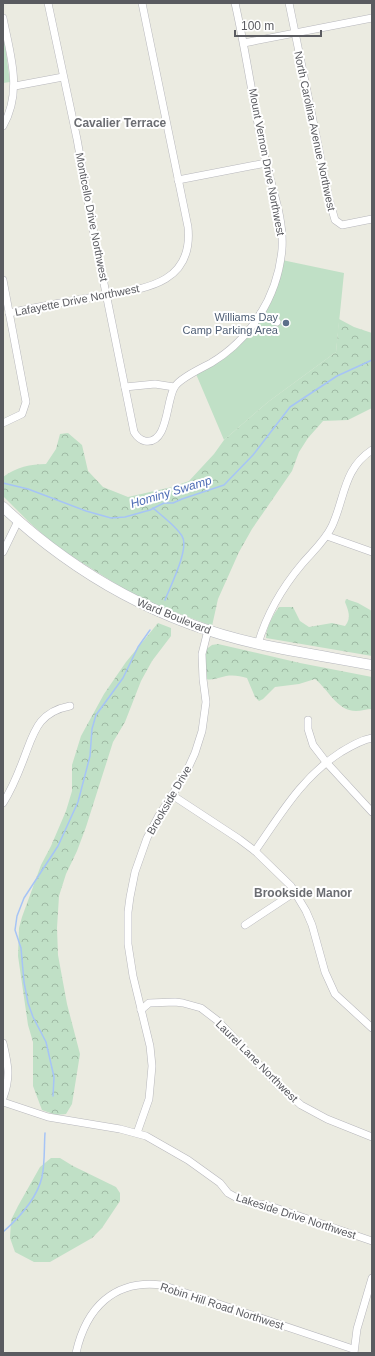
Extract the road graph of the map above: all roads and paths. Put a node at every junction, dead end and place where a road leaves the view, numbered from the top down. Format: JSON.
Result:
{"nodes":[{"id":1,"x":48,"y":3,"type":"edge"},
{"id":2,"x":142,"y":3,"type":"edge"},
{"id":3,"x":235,"y":3,"type":"edge"},
{"id":4,"x":289,"y":3,"type":"edge"},
{"id":5,"x":3,"y":18,"type":"edge"},
{"id":6,"x":372,"y":18,"type":"edge"},
{"id":7,"x":294,"y":33,"type":"junction"},
{"id":8,"x":244,"y":43,"type":"junction"},
{"id":9,"x":63,"y":77,"type":"junction"},
{"id":10,"x":14,"y":86,"type":"junction"},
{"id":11,"x":3,"y":126,"type":"edge"},
{"id":12,"x":266,"y":162,"type":"junction"},
{"id":13,"x":178,"y":180,"type":"junction"},
{"id":14,"x":372,"y":219,"type":"edge"},
{"id":15,"x":3,"y":280,"type":"edge"},
{"id":16,"x":106,"y":294,"type":"junction"},
{"id":17,"x":9,"y":313,"type":"junction"},
{"id":18,"x":260,"y":314,"type":"junction"},
{"id":19,"x":276,"y":322,"type":"dead end"},
{"id":20,"x":125,"y":387,"type":"junction"},
{"id":21,"x":174,"y":387,"type":"junction"},
{"id":22,"x":3,"y":423,"type":"edge"},
{"id":23,"x":372,"y":450,"type":"edge"},
{"id":24,"x":3,"y":507,"type":"edge"},
{"id":25,"x":18,"y":521,"type":"junction"},
{"id":26,"x":327,"y":536,"type":"junction"},
{"id":27,"x":3,"y":552,"type":"edge"},
{"id":28,"x":372,"y":552,"type":"edge"},
{"id":29,"x":208,"y":630,"type":"junction"},
{"id":30,"x":258,"y":644,"type":"junction"},
{"id":31,"x":372,"y":665,"type":"edge"},
{"id":32,"x":70,"y":706,"type":"dead end"},
{"id":33,"x":308,"y":720,"type":"dead end"},
{"id":34,"x":372,"y":738,"type":"edge"},
{"id":35,"x":326,"y":762,"type":"junction"},
{"id":36,"x":6,"y":794,"type":"edge"},
{"id":37,"x":172,"y":795,"type":"junction"},
{"id":38,"x":3,"y":803,"type":"edge"},
{"id":39,"x":372,"y":812,"type":"edge"},
{"id":40,"x":255,"y":851,"type":"junction"},
{"id":41,"x":295,"y":892,"type":"junction"},
{"id":42,"x":245,"y":925,"type":"dead end"},
{"id":43,"x":141,"y":1010,"type":"junction"},
{"id":44,"x":372,"y":1028,"type":"edge"},
{"id":45,"x":3,"y":1043,"type":"edge"},
{"id":46,"x":3,"y":1098,"type":"edge"},
{"id":47,"x":3,"y":1102,"type":"edge"},
{"id":48,"x":137,"y":1133,"type":"junction"},
{"id":49,"x":372,"y":1137,"type":"edge"},
{"id":50,"x":372,"y":1241,"type":"edge"},
{"id":51,"x":372,"y":1278,"type":"edge"},
{"id":52,"x":354,"y":1351,"type":"edge"},
{"id":53,"x":76,"y":1353,"type":"edge"}],
"edges":[{"from":1,"to":9,"type":"street","name":"Monticello Drive Northwest"},
{"from":2,"to":13,"type":"street","name":"Lafayette Drive Northwest"},
{"from":3,"to":8,"type":"street","name":"Mount Vernon Drive Northwest"},
{"from":4,"to":7,"type":"street","name":"North Carolina Avenue Northwest"},
{"from":5,"to":10,"type":"street"},
{"from":6,"to":7,"type":"street"},
{"from":7,"to":8,"type":"street"},
{"from":7,"to":14,"type":"street","name":"North Carolina Avenue Northwest"},
{"from":8,"to":12,"type":"street","name":"Mount Vernon Drive Northwest"},
{"from":9,"to":10,"type":"street"},
{"from":9,"to":16,"type":"street","name":"Monticello Drive Northwest"},
{"from":10,"to":11,"type":"street"},
{"from":12,"to":13,"type":"street"},
{"from":12,"to":18,"type":"street","name":"Mount Vernon Drive Northwest"},
{"from":13,"to":16,"type":"street","name":"Lafayette Drive Northwest"},
{"from":15,"to":17,"type":"street"},
{"from":16,"to":17,"type":"street","name":"Lafayette Drive Northwest"},
{"from":16,"to":20,"type":"street","name":"Monticello Drive Northwest"},
{"from":17,"to":22,"type":"street"},
{"from":18,"to":19,"type":"street"},
{"from":18,"to":21,"type":"street","name":"Mount Vernon Drive Northwest"},
{"from":20,"to":21,"type":"street"},
{"from":20,"to":21,"type":"street","name":"Monticello Drive Northwest"},
{"from":23,"to":26,"type":"street"},
{"from":24,"to":25,"type":"main road","name":"Ward Boulevard"},
{"from":25,"to":27,"type":"street"},
{"from":25,"to":29,"type":"main road","name":"Ward Boulevard"},
{"from":26,"to":28,"type":"street"},
{"from":26,"to":30,"type":"street"},
{"from":29,"to":30,"type":"main road","name":"Ward Boulevard"},
{"from":29,"to":37,"type":"street","name":"Brookside Drive"},
{"from":30,"to":31,"type":"main road","name":"Ward Boulevard"},
{"from":32,"to":36,"type":"street"},
{"from":33,"to":35,"type":"street"},
{"from":34,"to":35,"type":"street"},
{"from":35,"to":39,"type":"street"},
{"from":35,"to":40,"type":"street"},
{"from":36,"to":38,"type":"street"},
{"from":37,"to":40,"type":"street"},
{"from":37,"to":43,"type":"street","name":"Brookside Drive"},
{"from":40,"to":41,"type":"street"},
{"from":41,"to":42,"type":"street"},
{"from":41,"to":44,"type":"street"},
{"from":43,"to":48,"type":"street","name":"Brookside Drive"},
{"from":43,"to":49,"type":"street","name":"Laurel Lane Northwest"},
{"from":45,"to":46,"type":"street"},
{"from":47,"to":48,"type":"street","name":"Lakeside Drive Northwest"},
{"from":48,"to":50,"type":"street","name":"Lakeside Drive Northwest"},
{"from":51,"to":52,"type":"street"},
{"from":52,"to":53,"type":"street","name":"Robin Hill Road Northwest"}]}
